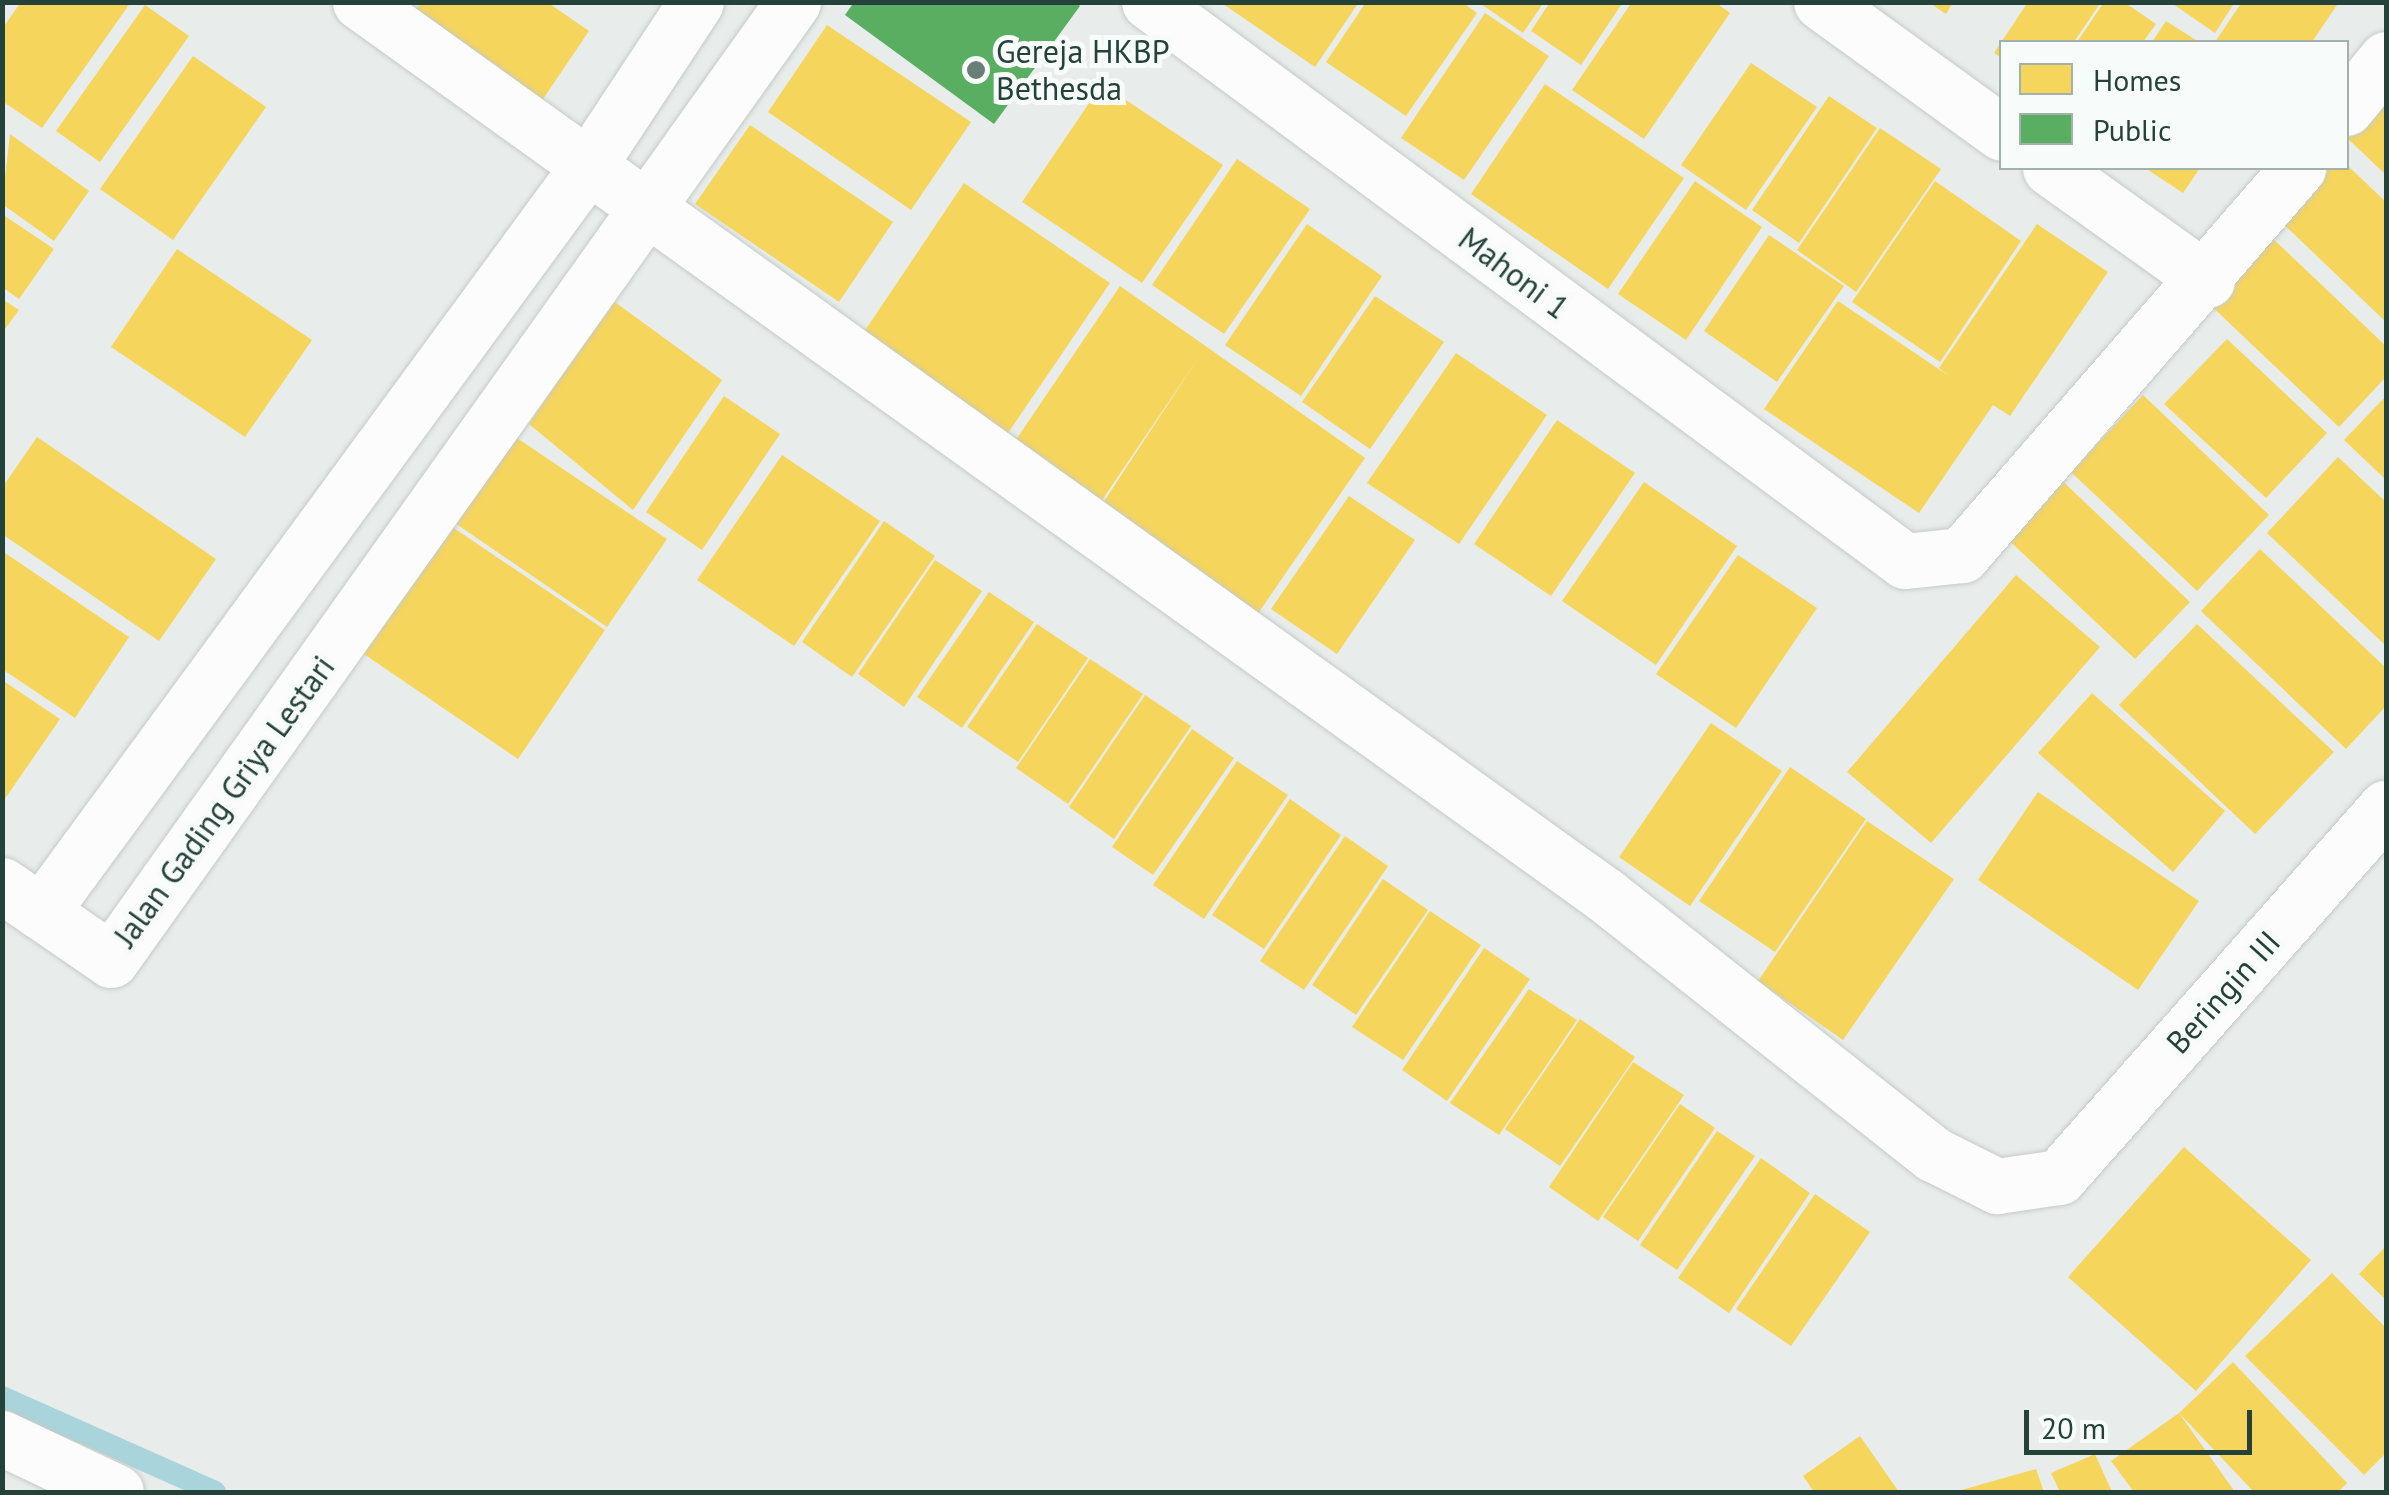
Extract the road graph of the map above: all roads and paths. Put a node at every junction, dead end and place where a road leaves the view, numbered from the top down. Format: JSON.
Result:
{"nodes":[{"id":1,"x":360,"y":2,"type":"edge"},
{"id":2,"x":696,"y":2,"type":"edge"},
{"id":3,"x":793,"y":2,"type":"edge"},
{"id":4,"x":1149,"y":2,"type":"edge"},
{"id":5,"x":1821,"y":2,"type":"edge"},
{"id":6,"x":2386,"y":59,"type":"edge"},
{"id":7,"x":2349,"y":104,"type":"edge"},
{"id":8,"x":1999,"y":130,"type":"edge"},
{"id":9,"x":588,"y":166,"type":"junction"},
{"id":10,"x":2053,"y":170,"type":"edge"},
{"id":11,"x":2296,"y":170,"type":"edge"},
{"id":12,"x":646,"y":212,"type":"junction"},
{"id":13,"x":2206,"y":280,"type":"junction"},
{"id":14,"x":2386,"y":808,"type":"edge"},
{"id":15,"x":22,"y":898,"type":"edge"},
{"id":16,"x":2,"y":1438,"type":"edge"},
{"id":17,"x":116,"y":1492,"type":"edge"}],
"edges":[{"from":1,"to":9,"type":"street"},
{"from":2,"to":9,"type":"street","name":"Jalan Gading Griya Lestari"},
{"from":3,"to":12,"type":"street","name":"Jalan Gading Griya Lestari"},
{"from":4,"to":13,"type":"street","name":"Mahoni 1"},
{"from":5,"to":8,"type":"street"},
{"from":6,"to":7,"type":"street"},
{"from":9,"to":12,"type":"street"},
{"from":9,"to":15,"type":"street","name":"Jalan Gading Griya Lestari"},
{"from":10,"to":13,"type":"street"},
{"from":11,"to":13,"type":"street","name":"Mahoni 1"},
{"from":12,"to":14,"type":"street","name":"Beringin III"},
{"from":12,"to":15,"type":"street","name":"Jalan Gading Griya Lestari"},
{"from":16,"to":17,"type":"street"}]}
